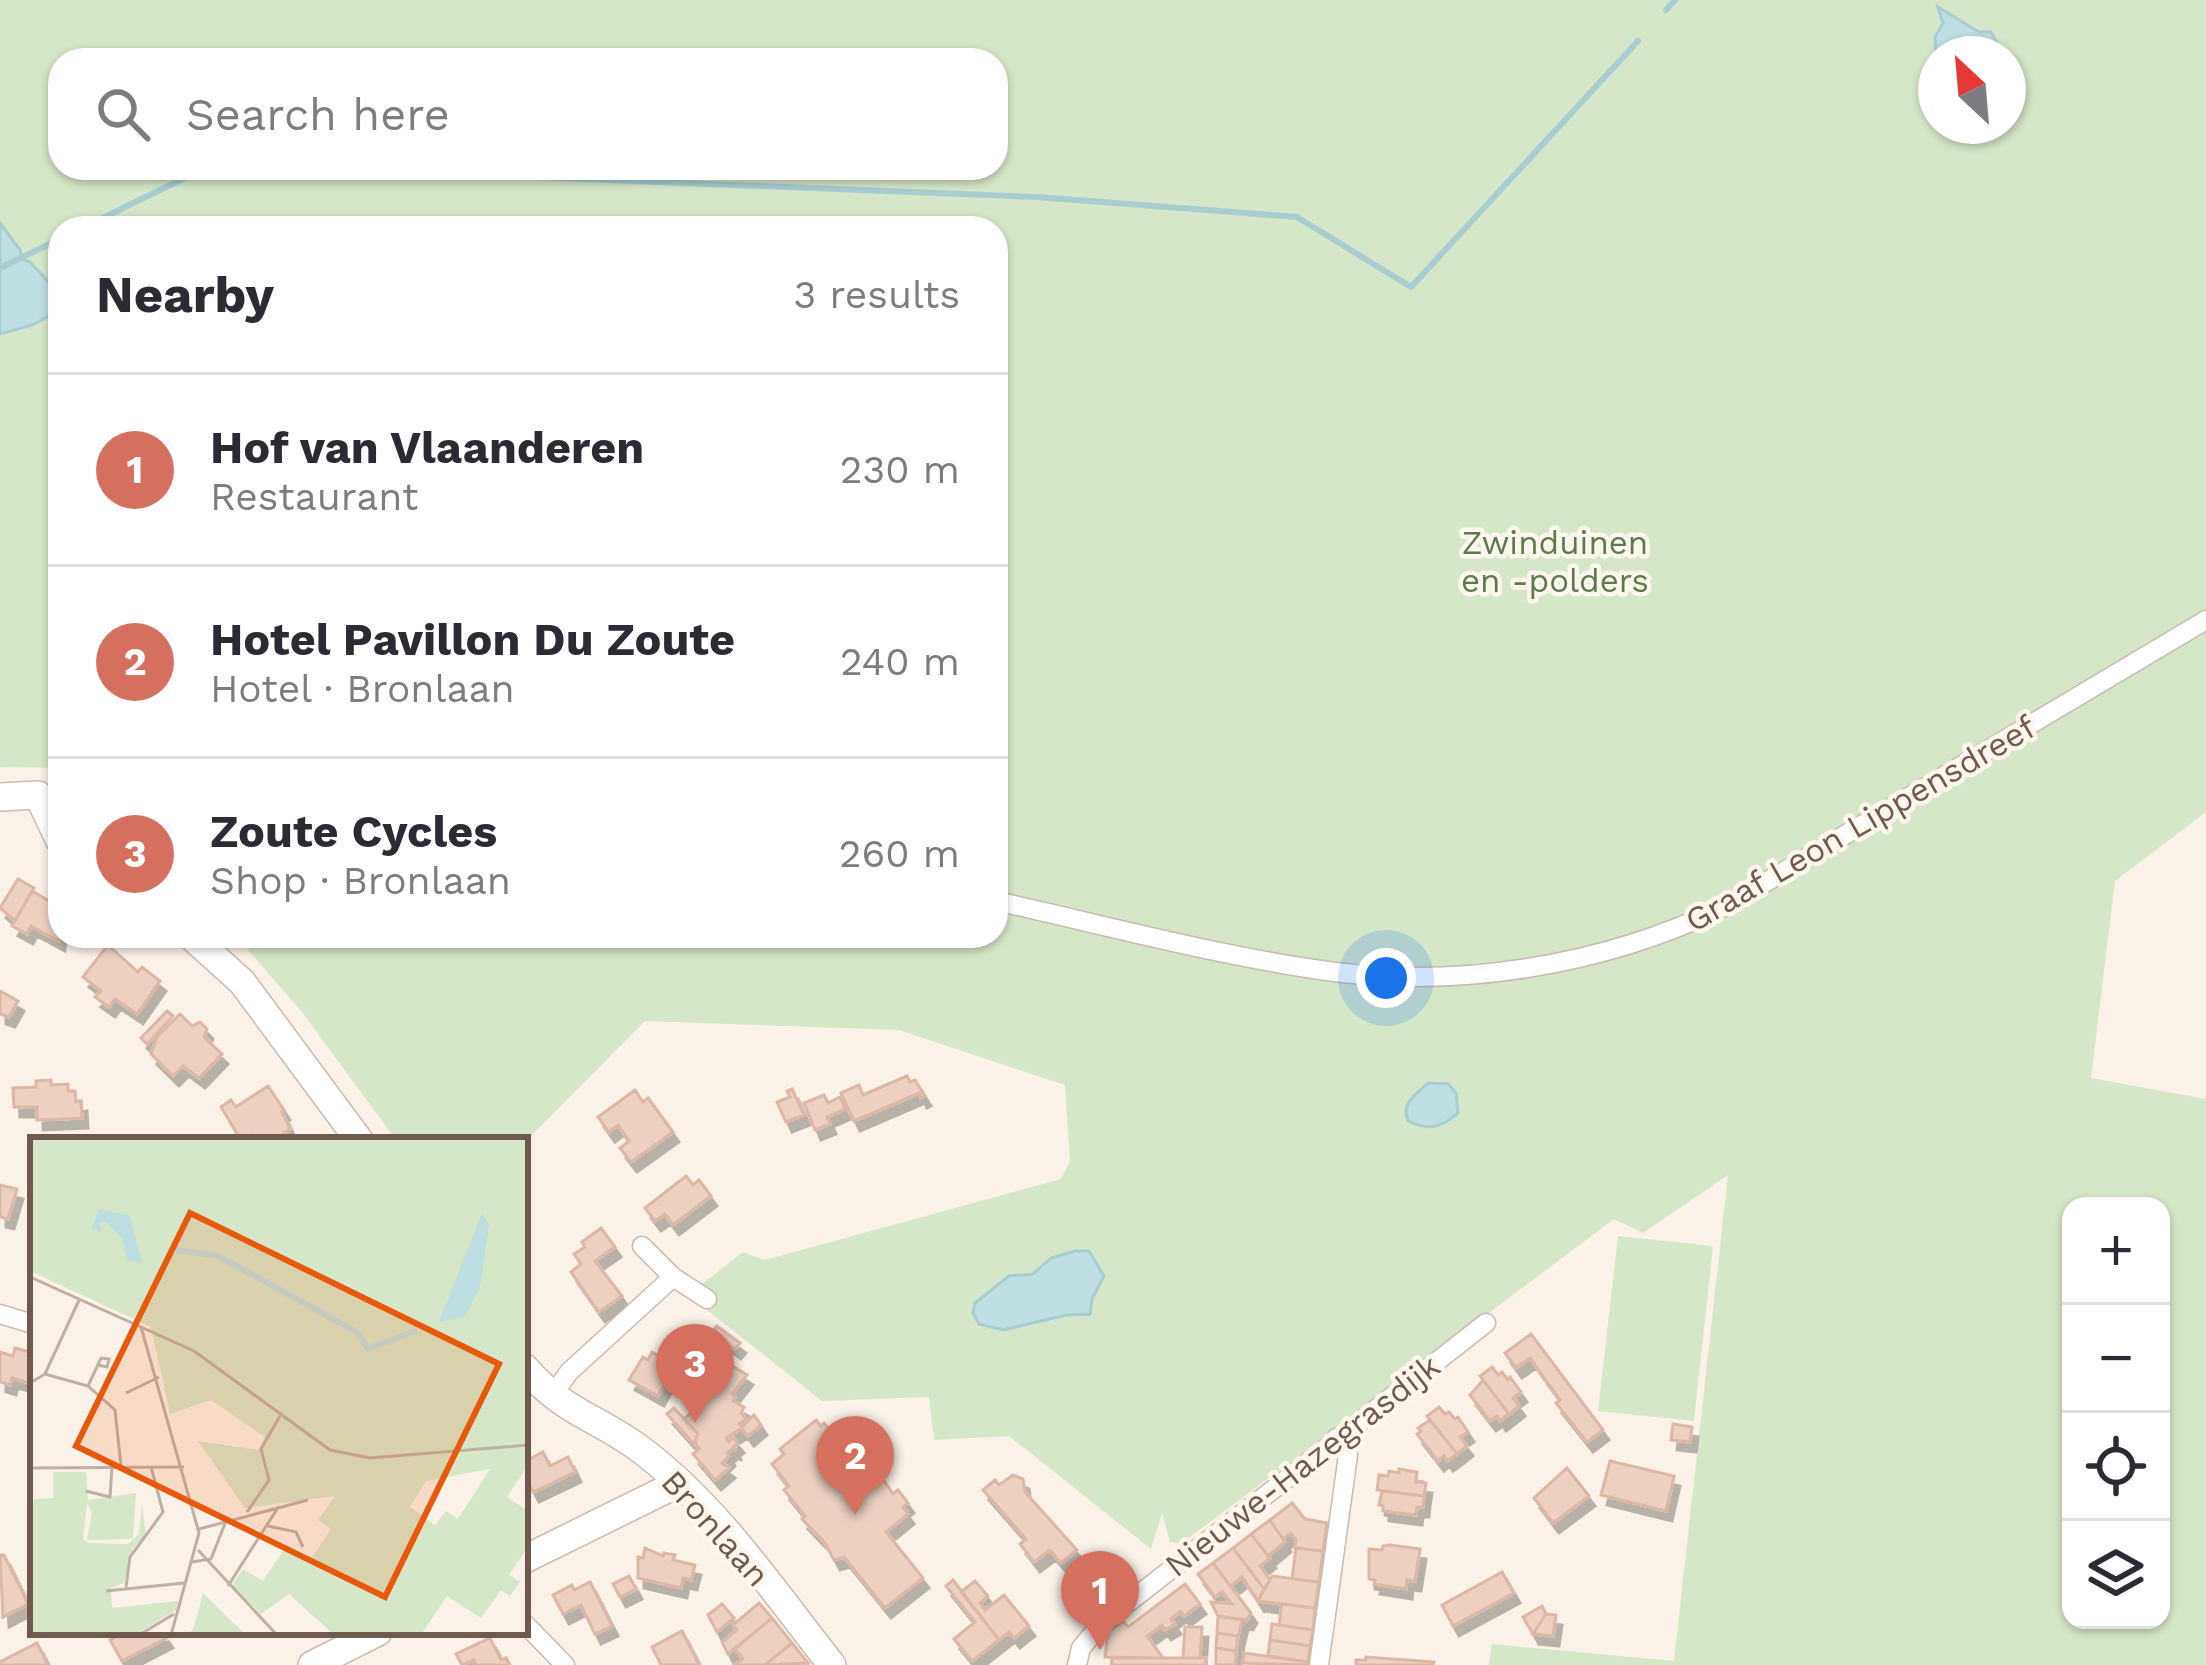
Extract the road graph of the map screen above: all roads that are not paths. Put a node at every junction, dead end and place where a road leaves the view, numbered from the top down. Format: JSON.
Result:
{"nodes":[{"id":1,"x":2206,"y":620,"type":"edge"},
{"id":2,"x":48,"y":794,"type":"edge"},
{"id":3,"x":0,"y":797,"type":"edge"},
{"id":4,"x":1008,"y":904,"type":"edge"},
{"id":5,"x":204,"y":948,"type":"edge"},
{"id":6,"x":357,"y":1137,"type":"edge"},
{"id":7,"x":642,"y":1246,"type":"dead end"},
{"id":8,"x":673,"y":1276,"type":"junction"},
{"id":9,"x":707,"y":1299,"type":"dead end"},
{"id":10,"x":0,"y":1314,"type":"edge"},
{"id":11,"x":30,"y":1323,"type":"edge"},
{"id":12,"x":1486,"y":1323,"type":"dead end"},
{"id":13,"x":528,"y":1371,"type":"edge"},
{"id":14,"x":552,"y":1396,"type":"junction"},
{"id":15,"x":1336,"y":1438,"type":"junction"},
{"id":16,"x":679,"y":1483,"type":"junction"},
{"id":17,"x":528,"y":1558,"type":"edge"},
{"id":18,"x":528,"y":1627,"type":"edge"},
{"id":19,"x":372,"y":1635,"type":"edge"},
{"id":20,"x":312,"y":1665,"type":"edge"},
{"id":21,"x":565,"y":1665,"type":"edge"},
{"id":22,"x":832,"y":1665,"type":"edge"},
{"id":23,"x":1077,"y":1665,"type":"edge"},
{"id":24,"x":1319,"y":1665,"type":"edge"}],
"edges":[{"from":1,"to":4,"type":"street","name":"Graaf Leon Lippensdreef"},
{"from":2,"to":3,"type":"street"},
{"from":5,"to":6,"type":"street"},
{"from":7,"to":8,"type":"street"},
{"from":8,"to":9,"type":"street"},
{"from":8,"to":14,"type":"street"},
{"from":10,"to":11,"type":"street"},
{"from":12,"to":15,"type":"street","name":"Nieuwe-Hazegrasdijk"},
{"from":13,"to":14,"type":"street","name":"Bronlaan"},
{"from":14,"to":16,"type":"street","name":"Bronlaan"},
{"from":15,"to":23,"type":"street","name":"Nieuwe-Hazegrasdijk"},
{"from":15,"to":24,"type":"street"},
{"from":16,"to":17,"type":"street"},
{"from":16,"to":22,"type":"street","name":"Bronlaan"},
{"from":18,"to":21,"type":"street"},
{"from":19,"to":20,"type":"street"}]}
